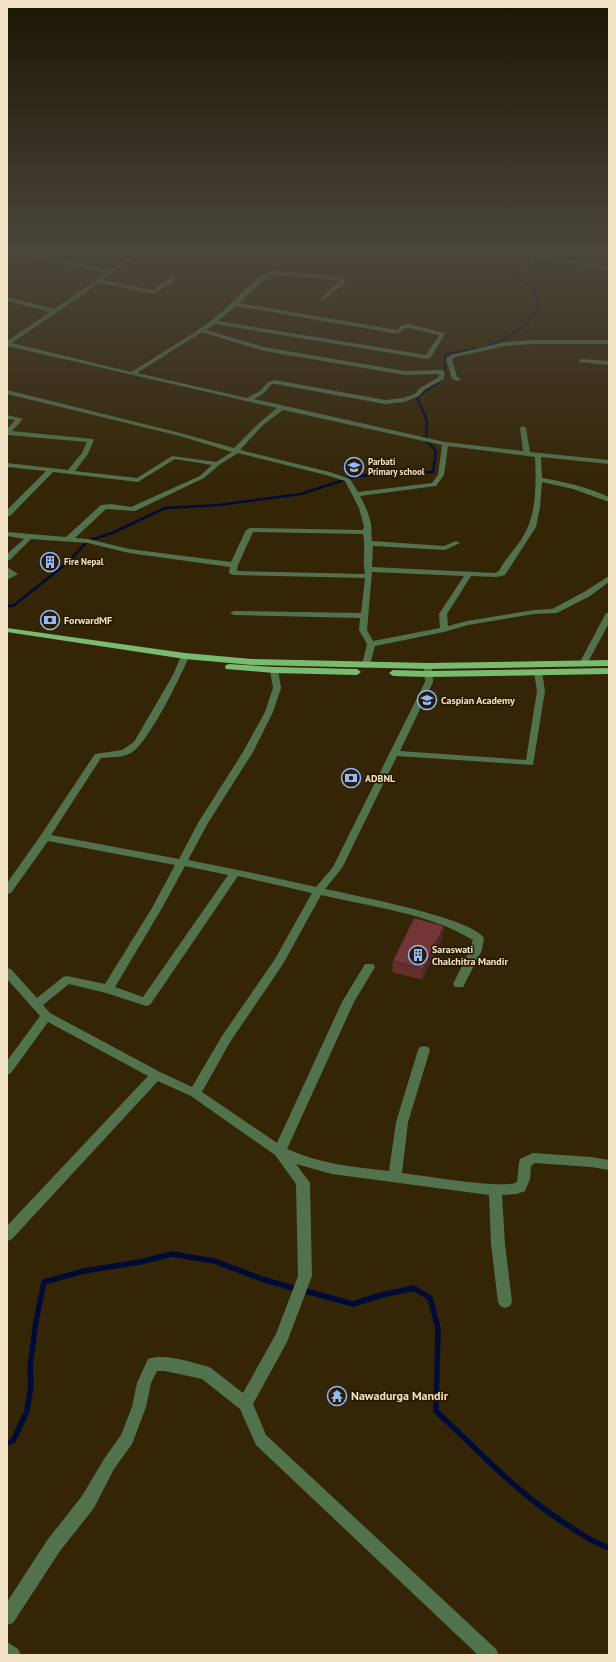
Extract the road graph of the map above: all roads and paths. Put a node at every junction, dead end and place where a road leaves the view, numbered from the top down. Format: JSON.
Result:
{"nodes":[{"id":1,"x":34,"y":326,"type":"edge"},
{"id":2,"x":208,"y":326,"type":"edge"},
{"id":3,"x":236,"y":326,"type":"edge"},
{"id":4,"x":361,"y":326,"type":"edge"},
{"id":5,"x":201,"y":330,"type":"junction"},
{"id":6,"x":609,"y":342,"type":"edge"},
{"id":7,"x":7,"y":344,"type":"edge"},
{"id":8,"x":581,"y":361,"type":"dead end"},
{"id":9,"x":609,"y":363,"type":"edge"},
{"id":10,"x":132,"y":374,"type":"junction"},
{"id":11,"x":458,"y":379,"type":"dead end"},
{"id":12,"x":7,"y":392,"type":"edge"},
{"id":13,"x":248,"y":400,"type":"junction"},
{"id":14,"x":281,"y":408,"type":"junction"},
{"id":15,"x":7,"y":417,"type":"edge"},
{"id":16,"x":523,"y":428,"type":"dead end"},
{"id":17,"x":7,"y":433,"type":"edge"},
{"id":18,"x":444,"y":444,"type":"junction"},
{"id":19,"x":237,"y":451,"type":"junction"},
{"id":20,"x":527,"y":453,"type":"junction"},
{"id":21,"x":538,"y":456,"type":"junction"},
{"id":22,"x":609,"y":462,"type":"edge"},
{"id":23,"x":217,"y":464,"type":"junction"},
{"id":24,"x":7,"y":465,"type":"edge"},
{"id":25,"x":51,"y":470,"type":"junction"},
{"id":26,"x":70,"y":472,"type":"junction"},
{"id":27,"x":540,"y":480,"type":"junction"},
{"id":28,"x":355,"y":494,"type":"junction"},
{"id":29,"x":609,"y":500,"type":"edge"},
{"id":30,"x":7,"y":514,"type":"edge"},
{"id":31,"x":366,"y":532,"type":"junction"},
{"id":32,"x":7,"y":534,"type":"edge"},
{"id":33,"x":29,"y":536,"type":"junction"},
{"id":34,"x":69,"y":539,"type":"junction"},
{"id":35,"x":369,"y":543,"type":"junction"},
{"id":36,"x":456,"y":543,"type":"dead end"},
{"id":37,"x":7,"y":558,"type":"edge"},
{"id":38,"x":234,"y":564,"type":"junction"},
{"id":39,"x":7,"y":569,"type":"edge"},
{"id":40,"x":368,"y":573,"type":"junction"},
{"id":41,"x":469,"y":574,"type":"junction"},
{"id":42,"x":7,"y":578,"type":"edge"},
{"id":43,"x":609,"y":578,"type":"edge"},
{"id":44,"x":234,"y":613,"type":"dead end"},
{"id":45,"x":609,"y":615,"type":"edge"},
{"id":46,"x":365,"y":616,"type":"junction"},
{"id":47,"x":7,"y":630,"type":"edge"},
{"id":48,"x":444,"y":630,"type":"junction"},
{"id":49,"x":7,"y":637,"type":"edge"},
{"id":50,"x":371,"y":644,"type":"junction"},
{"id":51,"x":184,"y":659,"type":"junction"},
{"id":52,"x":609,"y":663,"type":"edge"},
{"id":53,"x":583,"y":664,"type":"junction"},
{"id":54,"x":366,"y":665,"type":"junction"},
{"id":55,"x":274,"y":670,"type":"junction"},
{"id":56,"x":428,"y":670,"type":"junction"},
{"id":57,"x":609,"y":671,"type":"edge"},
{"id":58,"x":538,"y":672,"type":"junction"},
{"id":59,"x":394,"y":753,"type":"junction"},
{"id":60,"x":45,"y":838,"type":"junction"},
{"id":61,"x":181,"y":862,"type":"junction"},
{"id":62,"x":235,"y":873,"type":"junction"},
{"id":63,"x":7,"y":891,"type":"edge"},
{"id":64,"x":318,"y":891,"type":"junction"},
{"id":65,"x":369,"y":967,"type":"dead end"},
{"id":66,"x":7,"y":972,"type":"edge"},
{"id":67,"x":459,"y":984,"type":"dead end"},
{"id":68,"x":108,"y":989,"type":"junction"},
{"id":69,"x":36,"y":1005,"type":"junction"},
{"id":70,"x":46,"y":1016,"type":"junction"},
{"id":71,"x":424,"y":1050,"type":"dead end"},
{"id":72,"x":7,"y":1070,"type":"edge"},
{"id":73,"x":156,"y":1075,"type":"junction"},
{"id":74,"x":195,"y":1093,"type":"junction"},
{"id":75,"x":280,"y":1151,"type":"junction"},
{"id":76,"x":609,"y":1165,"type":"edge"},
{"id":77,"x":395,"y":1178,"type":"junction"},
{"id":78,"x":495,"y":1190,"type":"junction"},
{"id":79,"x":7,"y":1235,"type":"edge"},
{"id":80,"x":505,"y":1302,"type":"dead end"},
{"id":81,"x":245,"y":1404,"type":"junction"},
{"id":82,"x":7,"y":1617,"type":"edge"},
{"id":83,"x":7,"y":1650,"type":"edge"},
{"id":84,"x":12,"y":1655,"type":"edge"},
{"id":85,"x":490,"y":1655,"type":"edge"}],
"edges":[{"from":1,"to":7,"type":"street"},
{"from":2,"to":5,"type":"street"},
{"from":3,"to":4,"type":"street"},
{"from":5,"to":10,"type":"street"},
{"from":5,"to":13,"type":"street"},
{"from":6,"to":11,"type":"street"},
{"from":7,"to":10,"type":"street"},
{"from":8,"to":9,"type":"street"},
{"from":10,"to":13,"type":"street"},
{"from":12,"to":19,"type":"street"},
{"from":13,"to":14,"type":"street"},
{"from":14,"to":18,"type":"street"},
{"from":14,"to":19,"type":"street"},
{"from":15,"to":17,"type":"street"},
{"from":16,"to":20,"type":"street"},
{"from":17,"to":26,"type":"street"},
{"from":18,"to":20,"type":"street"},
{"from":18,"to":28,"type":"street"},
{"from":19,"to":23,"type":"street"},
{"from":19,"to":28,"type":"street"},
{"from":20,"to":21,"type":"street"},
{"from":21,"to":22,"type":"street"},
{"from":21,"to":27,"type":"street"},
{"from":23,"to":26,"type":"street"},
{"from":23,"to":34,"type":"street"},
{"from":24,"to":25,"type":"street"},
{"from":25,"to":26,"type":"street"},
{"from":25,"to":30,"type":"street"},
{"from":27,"to":29,"type":"street"},
{"from":27,"to":41,"type":"street"},
{"from":28,"to":31,"type":"street"},
{"from":31,"to":35,"type":"street"},
{"from":31,"to":38,"type":"street"},
{"from":32,"to":33,"type":"street"},
{"from":33,"to":34,"type":"street"},
{"from":33,"to":37,"type":"street"},
{"from":34,"to":38,"type":"street"},
{"from":35,"to":36,"type":"street"},
{"from":35,"to":40,"type":"street"},
{"from":38,"to":40,"type":"street"},
{"from":39,"to":42,"type":"street"},
{"from":40,"to":41,"type":"street"},
{"from":40,"to":46,"type":"street"},
{"from":41,"to":48,"type":"street"},
{"from":43,"to":48,"type":"street"},
{"from":44,"to":46,"type":"street"},
{"from":45,"to":53,"type":"street"},
{"from":46,"to":50,"type":"street"},
{"from":47,"to":51,"type":"main road"},
{"from":48,"to":50,"type":"street"},
{"from":49,"to":51,"type":"main road"},
{"from":50,"to":54,"type":"street"},
{"from":51,"to":54,"type":"main road"},
{"from":51,"to":55,"type":"main road"},
{"from":51,"to":60,"type":"street"},
{"from":52,"to":53,"type":"main road"},
{"from":53,"to":56,"type":"main road"},
{"from":54,"to":56,"type":"main road"},
{"from":55,"to":56,"type":"main road"},
{"from":55,"to":61,"type":"street"},
{"from":56,"to":58,"type":"main road"},
{"from":56,"to":59,"type":"street"},
{"from":57,"to":58,"type":"main road"},
{"from":58,"to":59,"type":"street"},
{"from":59,"to":64,"type":"street"},
{"from":60,"to":61,"type":"street"},
{"from":60,"to":63,"type":"street"},
{"from":61,"to":62,"type":"street"},
{"from":61,"to":68,"type":"street"},
{"from":62,"to":64,"type":"street"},
{"from":62,"to":68,"type":"street"},
{"from":64,"to":67,"type":"street"},
{"from":64,"to":74,"type":"street"},
{"from":65,"to":75,"type":"street"},
{"from":66,"to":69,"type":"street"},
{"from":68,"to":69,"type":"street"},
{"from":69,"to":70,"type":"street"},
{"from":70,"to":72,"type":"street"},
{"from":70,"to":73,"type":"street"},
{"from":71,"to":77,"type":"street"},
{"from":73,"to":74,"type":"street"},
{"from":73,"to":79,"type":"street"},
{"from":74,"to":75,"type":"street"},
{"from":75,"to":77,"type":"street"},
{"from":75,"to":81,"type":"street"},
{"from":76,"to":78,"type":"street"},
{"from":77,"to":78,"type":"street"},
{"from":78,"to":80,"type":"street"},
{"from":81,"to":82,"type":"street"},
{"from":81,"to":85,"type":"street"},
{"from":83,"to":84,"type":"street"}]}
